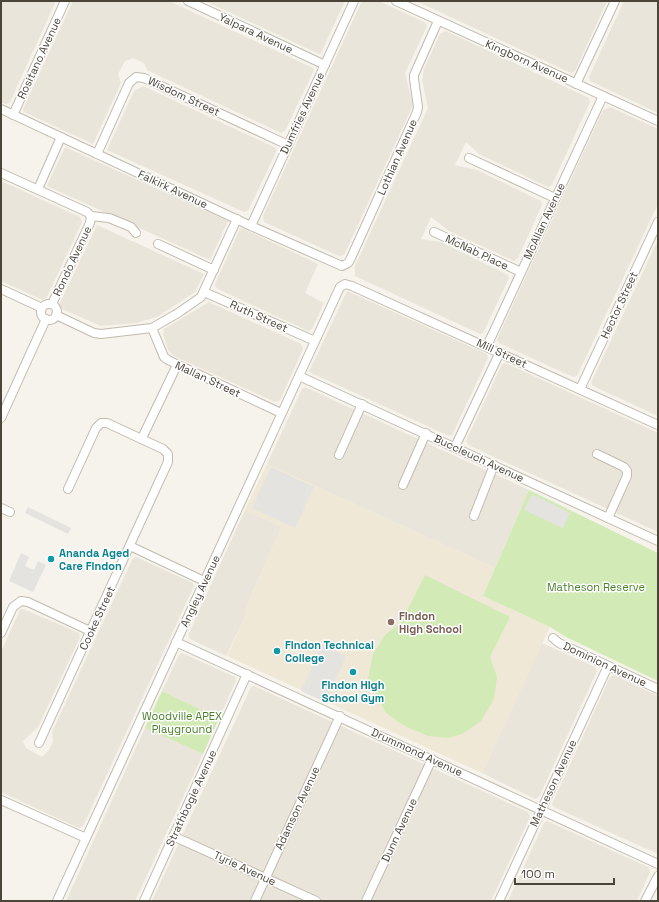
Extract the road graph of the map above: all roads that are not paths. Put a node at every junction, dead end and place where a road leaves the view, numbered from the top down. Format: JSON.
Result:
{"nodes":[{"id":1,"x":65,"y":1,"type":"edge"},
{"id":2,"x":188,"y":1,"type":"edge"},
{"id":3,"x":354,"y":1,"type":"edge"},
{"id":4,"x":396,"y":1,"type":"edge"},
{"id":5,"x":615,"y":1,"type":"edge"},
{"id":6,"x":438,"y":21,"type":"junction"},
{"id":7,"x":325,"y":65,"type":"junction"},
{"id":8,"x":576,"y":84,"type":"junction"},
{"id":9,"x":603,"y":96,"type":"junction"},
{"id":10,"x":1,"y":109,"type":"edge"},
{"id":11,"x":13,"y":115,"type":"junction"},
{"id":12,"x":658,"y":121,"type":"edge"},
{"id":13,"x":61,"y":137,"type":"junction"},
{"id":14,"x":288,"y":145,"type":"junction"},
{"id":15,"x":97,"y":154,"type":"junction"},
{"id":16,"x":469,"y":158,"type":"dead end"},
{"id":17,"x":1,"y":173,"type":"edge"},
{"id":18,"x":38,"y":189,"type":"junction"},
{"id":19,"x":555,"y":198,"type":"junction"},
{"id":20,"x":90,"y":216,"type":"junction"},
{"id":21,"x":237,"y":219,"type":"junction"},
{"id":22,"x":658,"y":222,"type":"edge"},
{"id":23,"x":250,"y":226,"type":"junction"},
{"id":24,"x":434,"y":232,"type":"dead end"},
{"id":25,"x":136,"y":233,"type":"dead end"},
{"id":26,"x":158,"y":244,"type":"dead end"},
{"id":27,"x":345,"y":265,"type":"joint"},
{"id":28,"x":214,"y":270,"type":"junction"},
{"id":29,"x":521,"y":272,"type":"junction"},
{"id":30,"x":345,"y":284,"type":"joint"},
{"id":31,"x":1,"y":289,"type":"edge"},
{"id":32,"x":204,"y":292,"type":"junction"},
{"id":33,"x":52,"y":304,"type":"junction"},
{"id":34,"x":42,"y":308,"type":"junction"},
{"id":35,"x":56,"y":315,"type":"junction"},
{"id":36,"x":46,"y":319,"type":"junction"},
{"id":37,"x":152,"y":328,"type":"junction"},
{"id":38,"x":315,"y":341,"type":"junction"},
{"id":39,"x":487,"y":346,"type":"junction"},
{"id":40,"x":500,"y":352,"type":"junction"},
{"id":41,"x":177,"y":365,"type":"junction"},
{"id":42,"x":299,"y":376,"type":"junction"},
{"id":43,"x":580,"y":389,"type":"junction"},
{"id":44,"x":362,"y":404,"type":"junction"},
{"id":45,"x":3,"y":407,"type":"edge"},
{"id":46,"x":281,"y":413,"type":"junction"},
{"id":47,"x":1,"y":418,"type":"edge"},
{"id":48,"x":658,"y":425,"type":"edge"},
{"id":49,"x":426,"y":433,"type":"junction"},
{"id":50,"x":142,"y":438,"type":"junction"},
{"id":51,"x":455,"y":447,"type":"junction"},
{"id":52,"x":597,"y":454,"type":"dead end"},
{"id":53,"x":339,"y":455,"type":"dead end"},
{"id":54,"x":494,"y":465,"type":"junction"},
{"id":55,"x":403,"y":485,"type":"dead end"},
{"id":56,"x":68,"y":489,"type":"dead end"},
{"id":57,"x":1,"y":508,"type":"edge"},
{"id":58,"x":10,"y":512,"type":"dead end"},
{"id":59,"x":474,"y":516,"type":"dead end"},
{"id":60,"x":608,"y":518,"type":"junction"},
{"id":61,"x":658,"y":541,"type":"edge"},
{"id":62,"x":130,"y":546,"type":"junction"},
{"id":63,"x":204,"y":581,"type":"junction"},
{"id":64,"x":90,"y":631,"type":"junction"},
{"id":65,"x":1,"y":634,"type":"edge"},
{"id":66,"x":553,"y":638,"type":"dead end"},
{"id":67,"x":176,"y":642,"type":"junction"},
{"id":68,"x":608,"y":666,"type":"junction"},
{"id":69,"x":247,"y":674,"type":"junction"},
{"id":70,"x":658,"y":689,"type":"edge"},
{"id":71,"x":340,"y":716,"type":"junction"},
{"id":72,"x":39,"y":743,"type":"dead end"},
{"id":73,"x":432,"y":759,"type":"junction"},
{"id":74,"x":1,"y":800,"type":"edge"},
{"id":75,"x":541,"y":809,"type":"junction"},
{"id":76,"x":173,"y":836,"type":"junction"},
{"id":77,"x":86,"y":838,"type":"junction"},
{"id":78,"x":658,"y":864,"type":"edge"},
{"id":79,"x":658,"y":876,"type":"edge"},
{"id":80,"x":266,"y":878,"type":"junction"},
{"id":81,"x":57,"y":901,"type":"edge"},
{"id":82,"x":144,"y":901,"type":"edge"},
{"id":83,"x":255,"y":901,"type":"edge"},
{"id":84,"x":316,"y":901,"type":"edge"},
{"id":85,"x":366,"y":901,"type":"edge"},
{"id":86,"x":499,"y":901,"type":"edge"},
{"id":87,"x":645,"y":901,"type":"edge"}],
"edges":[{"from":1,"to":11,"type":"street","name":"Rositano Avenue"},
{"from":2,"to":7,"type":"street","name":"Yalpara Avenue"},
{"from":3,"to":7,"type":"street","name":"Dumfries Avenue"},
{"from":4,"to":6,"type":"street","name":"Kingborn Avenue"},
{"from":5,"to":8,"type":"street"},
{"from":6,"to":8,"type":"street","name":"Kingborn Avenue"},
{"from":6,"to":27,"type":"street","name":"Lothian Avenue"},
{"from":7,"to":14,"type":"street","name":"Dumfries Avenue"},
{"from":8,"to":9,"type":"street","name":"Kingborn Avenue"},
{"from":9,"to":12,"type":"street","name":"Kingborn Avenue"},
{"from":9,"to":19,"type":"street","name":"McAllan Avenue"},
{"from":10,"to":11,"type":"street","name":"Falkirk Avenue"},
{"from":11,"to":13,"type":"street","name":"Falkirk Avenue"},
{"from":13,"to":15,"type":"street","name":"Falkirk Avenue"},
{"from":13,"to":18,"type":"street"},
{"from":14,"to":15,"type":"street","name":"Wisdom Street"},
{"from":14,"to":23,"type":"street","name":"Dumfries Avenue"},
{"from":15,"to":21,"type":"street","name":"Falkirk Avenue"},
{"from":16,"to":19,"type":"street"},
{"from":17,"to":18,"type":"street"},
{"from":18,"to":20,"type":"street"},
{"from":19,"to":29,"type":"street","name":"McAllan Avenue"},
{"from":20,"to":25,"type":"street"},
{"from":20,"to":33,"type":"street","name":"Rondo Avenue"},
{"from":21,"to":23,"type":"street","name":"Falkirk Avenue"},
{"from":21,"to":28,"type":"street"},
{"from":22,"to":43,"type":"street","name":"Hector Street"},
{"from":23,"to":27,"type":"street","name":"Falkirk Avenue"},
{"from":24,"to":29,"type":"street","name":"McNab Place"},
{"from":26,"to":28,"type":"street"},
{"from":28,"to":32,"type":"street"},
{"from":29,"to":39,"type":"street","name":"McAllan Avenue"},
{"from":30,"to":38,"type":"street","name":"Angley Avenue"},
{"from":30,"to":39,"type":"street","name":"Mill Street"},
{"from":31,"to":34,"type":"street"},
{"from":32,"to":37,"type":"street"},
{"from":32,"to":38,"type":"street","name":"Ruth Street"},
{"from":33,"to":34,"type":"street"},
{"from":33,"to":35,"type":"street"},
{"from":34,"to":36,"type":"street"},
{"from":35,"to":36,"type":"street"},
{"from":35,"to":37,"type":"street"},
{"from":36,"to":45,"type":"street"},
{"from":37,"to":41,"type":"street","name":"Mallan Street"},
{"from":38,"to":42,"type":"street","name":"Angley Avenue"},
{"from":39,"to":40,"type":"street","name":"Mill Street"},
{"from":40,"to":43,"type":"street","name":"Mill Street"},
{"from":40,"to":51,"type":"street"},
{"from":41,"to":46,"type":"street","name":"Mallan Street"},
{"from":41,"to":50,"type":"street"},
{"from":42,"to":44,"type":"street","name":"Buccleuch Avenue"},
{"from":42,"to":46,"type":"street","name":"Angley Avenue"},
{"from":43,"to":48,"type":"street","name":"Mill Street"},
{"from":44,"to":49,"type":"street","name":"Buccleuch Avenue"},
{"from":44,"to":53,"type":"street"},
{"from":45,"to":47,"type":"street"},
{"from":46,"to":63,"type":"street","name":"Angley Avenue"},
{"from":49,"to":51,"type":"street","name":"Buccleuch Avenue"},
{"from":49,"to":55,"type":"street"},
{"from":50,"to":56,"type":"street","name":"Cooke Street"},
{"from":50,"to":62,"type":"street","name":"Cooke Street"},
{"from":51,"to":54,"type":"street","name":"Buccleuch Avenue"},
{"from":52,"to":60,"type":"street"},
{"from":54,"to":59,"type":"street"},
{"from":54,"to":60,"type":"street","name":"Buccleuch Avenue"},
{"from":57,"to":58,"type":"street"},
{"from":60,"to":61,"type":"street","name":"Buccleuch Avenue"},
{"from":62,"to":63,"type":"street"},
{"from":62,"to":64,"type":"street","name":"Cooke Street"},
{"from":63,"to":67,"type":"street","name":"Angley Avenue"},
{"from":64,"to":65,"type":"street"},
{"from":64,"to":72,"type":"street","name":"Cooke Street"},
{"from":66,"to":68,"type":"street","name":"Dominion Avenue"},
{"from":67,"to":69,"type":"street","name":"Drummond Avenue"},
{"from":67,"to":77,"type":"street","name":"Angley Avenue"},
{"from":68,"to":70,"type":"street","name":"Dominion Avenue"},
{"from":68,"to":75,"type":"street","name":"Matheson Avenue"},
{"from":69,"to":71,"type":"street","name":"Drummond Avenue"},
{"from":69,"to":76,"type":"street","name":"Strathbogie Avenue"},
{"from":71,"to":73,"type":"street","name":"Drummond Avenue"},
{"from":71,"to":80,"type":"street","name":"Adamson Avenue"},
{"from":73,"to":75,"type":"street","name":"Drummond Avenue"},
{"from":73,"to":85,"type":"street","name":"Dunn Avenue"},
{"from":74,"to":77,"type":"street"},
{"from":75,"to":78,"type":"street","name":"Drummond Avenue"},
{"from":75,"to":86,"type":"street","name":"Matheson Avenue"},
{"from":76,"to":80,"type":"street","name":"Tyrie Avenue"},
{"from":76,"to":82,"type":"street","name":"Strathbogie Avenue"},
{"from":77,"to":81,"type":"street","name":"Angley Avenue"},
{"from":79,"to":87,"type":"street"},
{"from":80,"to":83,"type":"street","name":"Adamson Avenue"},
{"from":80,"to":84,"type":"street","name":"Tyrie Avenue"}]}
